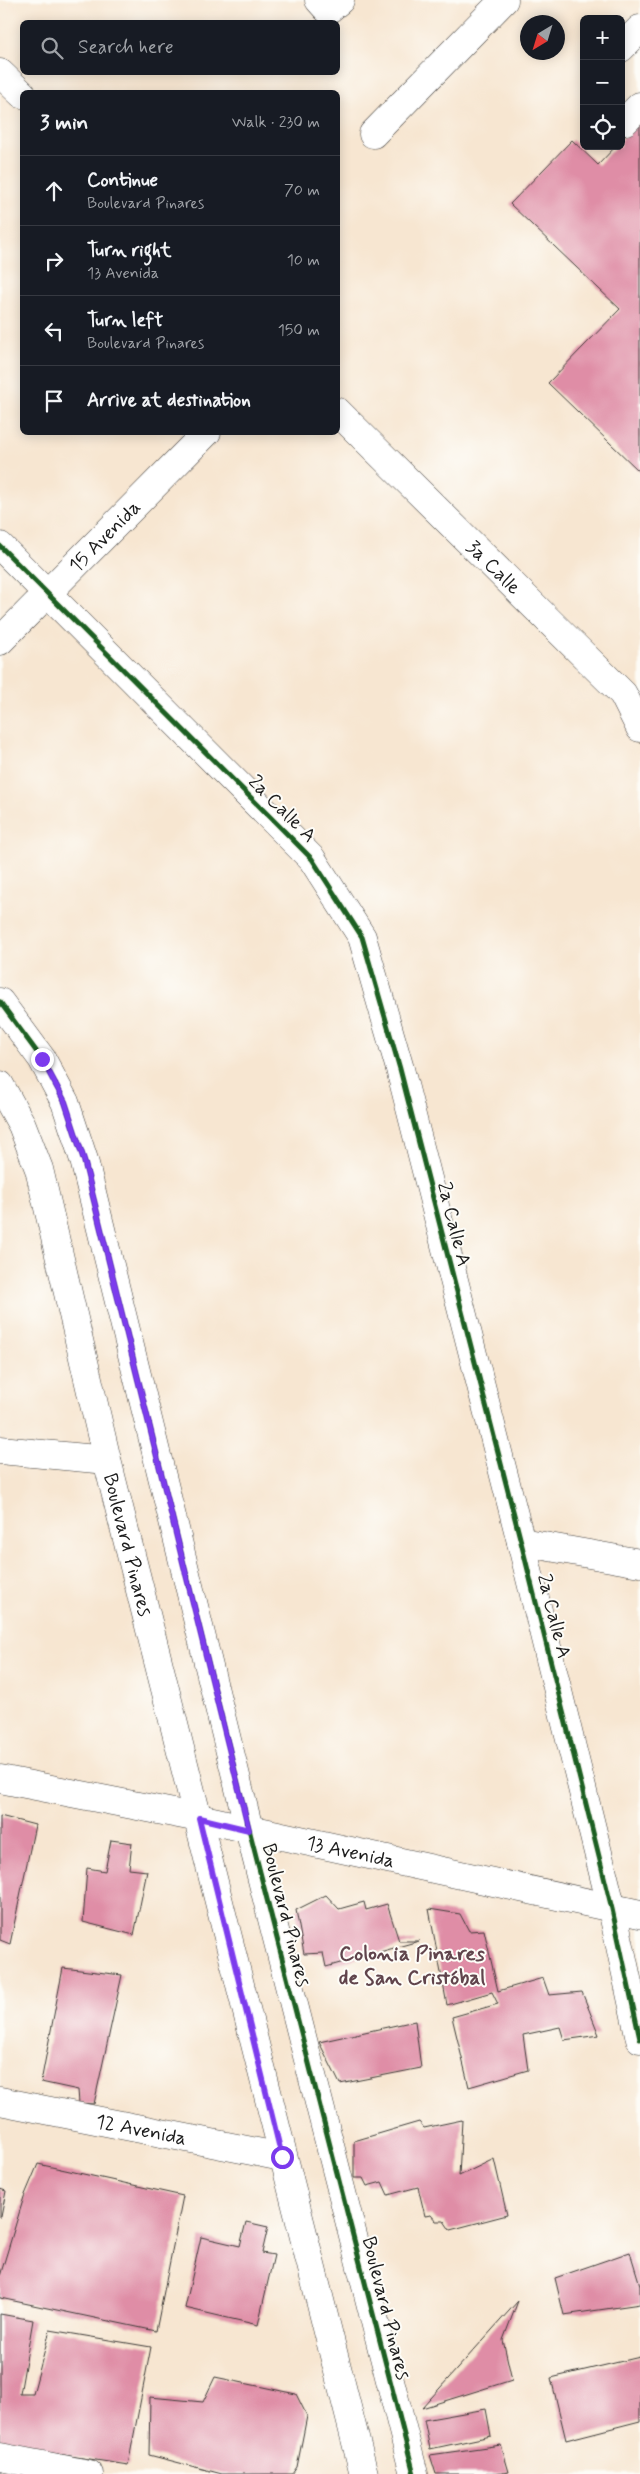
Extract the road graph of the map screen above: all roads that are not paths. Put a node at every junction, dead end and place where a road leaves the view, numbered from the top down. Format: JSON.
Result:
{"nodes":[{"id":1,"x":319,"y":0,"type":"edge"},
{"id":2,"x":340,"y":0,"type":"edge"},
{"id":3,"x":504,"y":0,"type":"edge"},
{"id":4,"x":640,"y":29,"type":"edge"},
{"id":5,"x":625,"y":44,"type":"edge"},
{"id":6,"x":0,"y":73,"type":"edge"},
{"id":7,"x":20,"y":92,"type":"edge"},
{"id":8,"x":640,"y":106,"type":"edge"},
{"id":9,"x":625,"y":121,"type":"edge"},
{"id":10,"x":373,"y":134,"type":"dead end"},
{"id":11,"x":340,"y":414,"type":"edge"},
{"id":12,"x":204,"y":435,"type":"edge"},
{"id":13,"x":0,"y":546,"type":"edge"},
{"id":14,"x":47,"y":593,"type":"junction"},
{"id":15,"x":0,"y":641,"type":"edge"},
{"id":16,"x":640,"y":728,"type":"edge"},
{"id":17,"x":0,"y":1002,"type":"edge"},
{"id":18,"x":0,"y":1085,"type":"edge"},
{"id":19,"x":0,"y":1450,"type":"edge"},
{"id":20,"x":107,"y":1460,"type":"junction"},
{"id":21,"x":521,"y":1542,"type":"junction"},
{"id":22,"x":640,"y":1563,"type":"edge"},
{"id":23,"x":0,"y":1779,"type":"edge"},
{"id":24,"x":199,"y":1818,"type":"junction"},
{"id":25,"x":249,"y":1830,"type":"junction"},
{"id":26,"x":612,"y":1909,"type":"junction"},
{"id":27,"x":640,"y":1914,"type":"edge"},
{"id":28,"x":640,"y":2039,"type":"edge"},
{"id":29,"x":0,"y":2101,"type":"edge"},
{"id":30,"x":282,"y":2157,"type":"junction"},
{"id":31,"x":0,"y":2457,"type":"edge"},
{"id":32,"x":88,"y":2474,"type":"edge"},
{"id":33,"x":364,"y":2474,"type":"edge"},
{"id":34,"x":414,"y":2474,"type":"edge"}],
"edges":[{"from":1,"to":2,"type":"street"},
{"from":3,"to":10,"type":"street"},
{"from":4,"to":5,"type":"street"},
{"from":6,"to":7,"type":"street"},
{"from":8,"to":9,"type":"street"},
{"from":11,"to":16,"type":"street","name":"3a Calle"},
{"from":12,"to":14,"type":"street","name":"15 Avenida"},
{"from":13,"to":14,"type":"street","name":"2a Calle A"},
{"from":14,"to":15,"type":"street","name":"15 Avenida"},
{"from":14,"to":21,"type":"street","name":"2a Calle A"},
{"from":17,"to":25,"type":"street","name":"Boulevard Pinares"},
{"from":18,"to":20,"type":"street","name":"Boulevard Pinares"},
{"from":19,"to":20,"type":"street"},
{"from":20,"to":24,"type":"street","name":"Boulevard Pinares"},
{"from":21,"to":22,"type":"street"},
{"from":21,"to":26,"type":"street","name":"2a Calle A"},
{"from":23,"to":24,"type":"street","name":"13 Avenida"},
{"from":24,"to":25,"type":"street","name":"13 Avenida"},
{"from":24,"to":30,"type":"street","name":"Boulevard Pinares"},
{"from":25,"to":26,"type":"street","name":"13 Avenida"},
{"from":25,"to":34,"type":"street","name":"Boulevard Pinares"},
{"from":26,"to":27,"type":"street","name":"13 Avenida"},
{"from":26,"to":28,"type":"street","name":"2a Calle A"},
{"from":29,"to":30,"type":"street","name":"12 Avenida"},
{"from":30,"to":33,"type":"street","name":"Boulevard Pinares"},
{"from":31,"to":32,"type":"street"}]}
